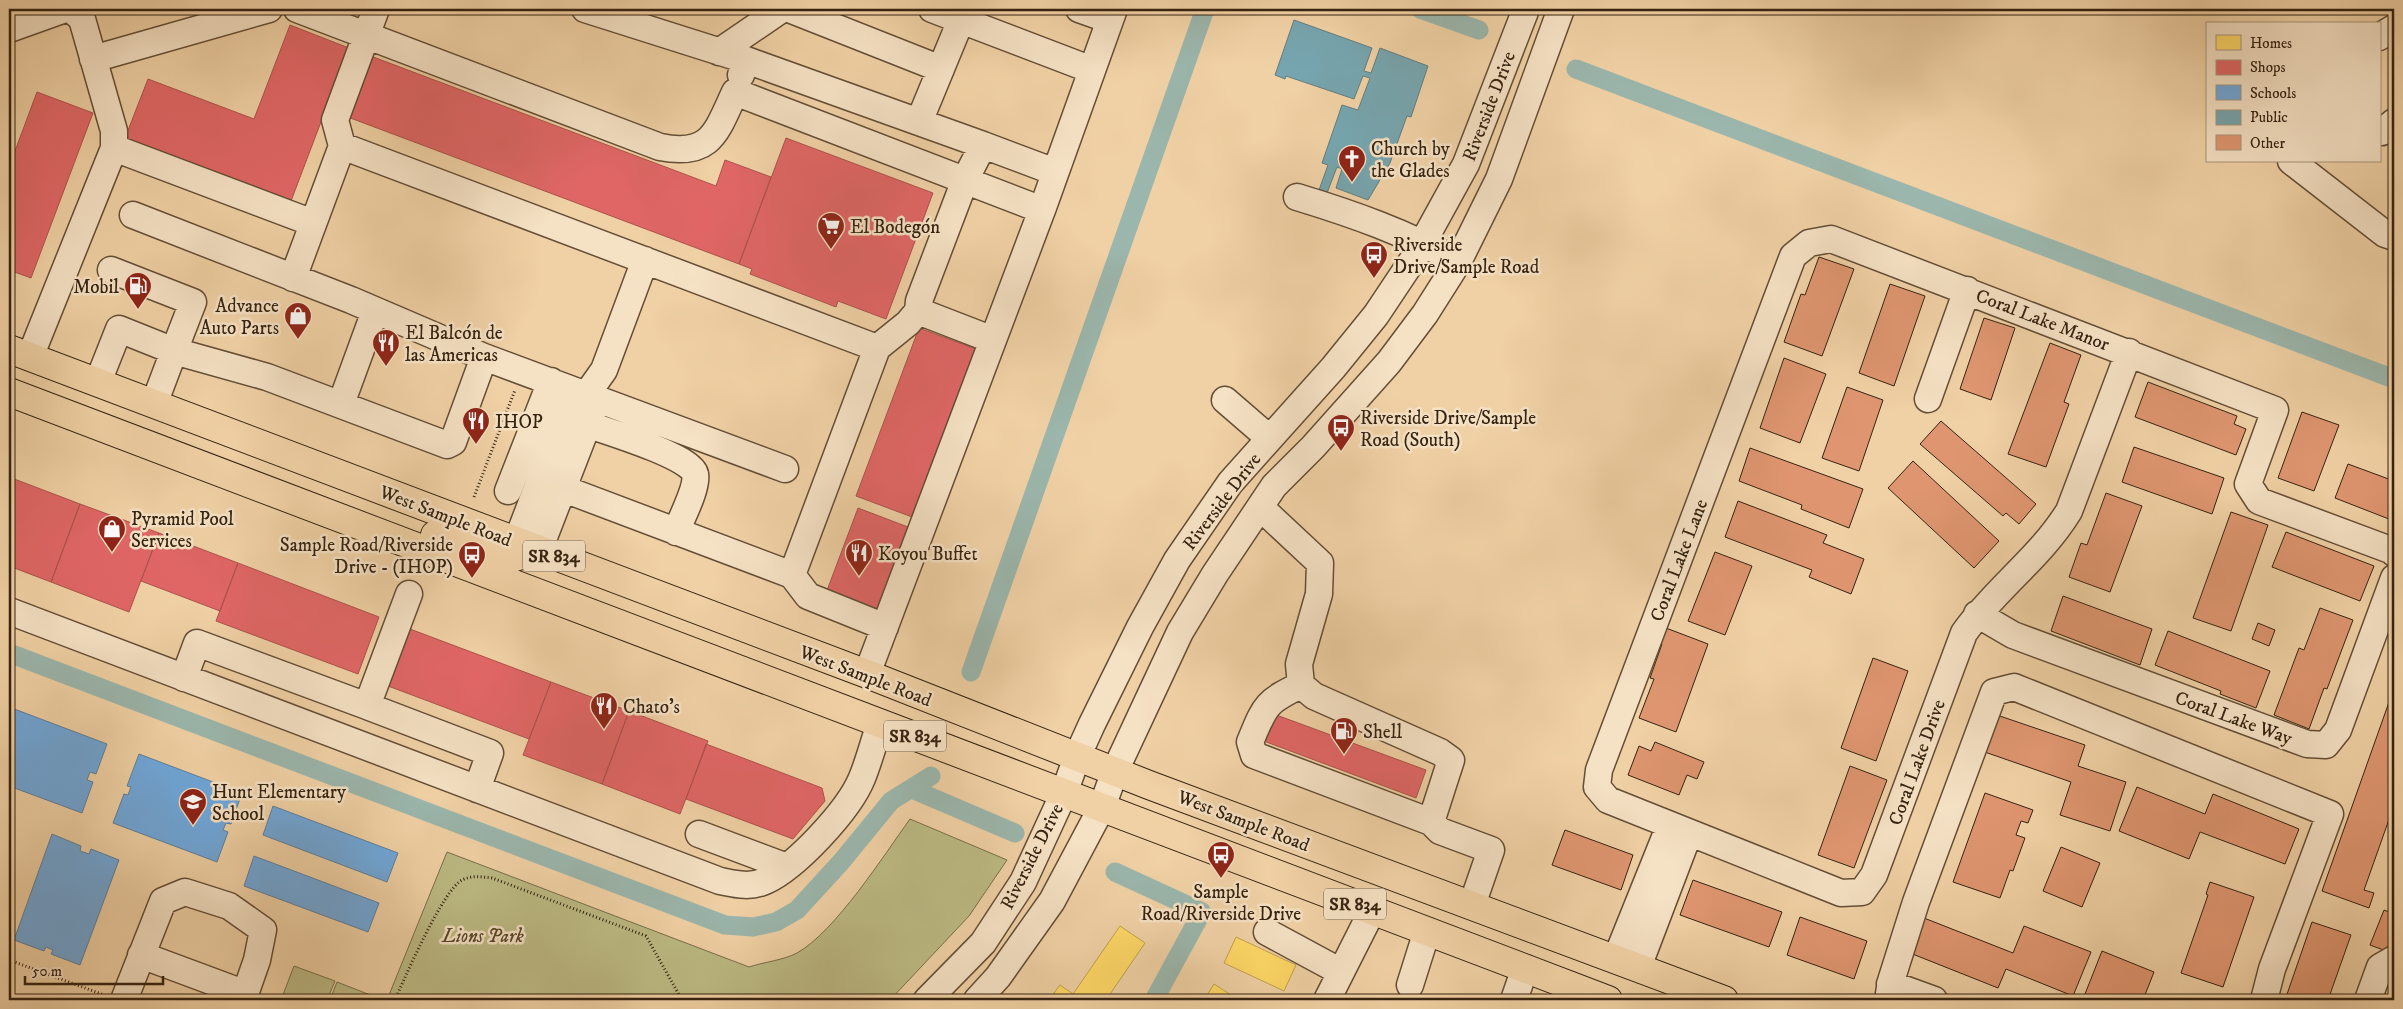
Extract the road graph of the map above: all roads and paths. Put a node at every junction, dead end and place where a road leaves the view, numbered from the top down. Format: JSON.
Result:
{"nodes":[{"id":1,"x":65,"y":9,"type":"edge"},
{"id":2,"x":71,"y":9,"type":"edge"},
{"id":3,"x":269,"y":9,"type":"edge"},
{"id":4,"x":297,"y":9,"type":"edge"},
{"id":5,"x":376,"y":9,"type":"edge"},
{"id":6,"x":585,"y":9,"type":"edge"},
{"id":7,"x":782,"y":9,"type":"edge"},
{"id":8,"x":790,"y":9,"type":"edge"},
{"id":9,"x":932,"y":9,"type":"edge"},
{"id":10,"x":1079,"y":9,"type":"edge"},
{"id":11,"x":1526,"y":9,"type":"edge"},
{"id":12,"x":1562,"y":9,"type":"edge"},
{"id":13,"x":1112,"y":14,"type":"edge"},
{"id":14,"x":961,"y":20,"type":"junction"},
{"id":15,"x":2394,"y":28,"type":"edge"},
{"id":16,"x":9,"y":29,"type":"edge"},
{"id":17,"x":366,"y":35,"type":"junction"},
{"id":18,"x":2380,"y":35,"type":"edge"},
{"id":19,"x":719,"y":52,"type":"junction"},
{"id":20,"x":93,"y":59,"type":"junction"},
{"id":21,"x":746,"y":60,"type":"junction"},
{"id":22,"x":941,"y":69,"type":"junction"},
{"id":23,"x":1092,"y":70,"type":"junction"},
{"id":24,"x":735,"y":92,"type":"junction"},
{"id":25,"x":919,"y":122,"type":"junction"},
{"id":26,"x":2394,"y":122,"type":"edge"},
{"id":27,"x":2380,"y":132,"type":"edge"},
{"id":28,"x":983,"y":145,"type":"junction"},
{"id":29,"x":342,"y":146,"type":"junction"},
{"id":30,"x":114,"y":148,"type":"junction"},
{"id":31,"x":2292,"y":162,"type":"edge"},
{"id":32,"x":1055,"y":172,"type":"junction"},
{"id":33,"x":965,"y":180,"type":"junction"},
{"id":34,"x":1297,"y":197,"type":"dead end"},
{"id":35,"x":1042,"y":210,"type":"junction"},
{"id":36,"x":133,"y":215,"type":"dead end"},
{"id":37,"x":313,"y":223,"type":"junction"},
{"id":38,"x":2394,"y":237,"type":"edge"},
{"id":39,"x":1423,"y":242,"type":"junction"},
{"id":40,"x":1809,"y":243,"type":"joint"},
{"id":41,"x":645,"y":260,"type":"junction"},
{"id":42,"x":1458,"y":262,"type":"junction"},
{"id":43,"x":111,"y":270,"type":"dead end"},
{"id":44,"x":293,"y":278,"type":"junction"},
{"id":45,"x":1967,"y":290,"type":"junction"},
{"id":46,"x":375,"y":311,"type":"junction"},
{"id":47,"x":918,"y":311,"type":"junction"},
{"id":48,"x":993,"y":340,"type":"junction"},
{"id":49,"x":878,"y":348,"type":"junction"},
{"id":50,"x":174,"y":351,"type":"junction"},
{"id":51,"x":2129,"y":352,"type":"junction"},
{"id":52,"x":20,"y":353,"type":"edge"},
{"id":53,"x":484,"y":357,"type":"junction"},
{"id":54,"x":522,"y":370,"type":"junction"},
{"id":55,"x":551,"y":381,"type":"junction"},
{"id":56,"x":98,"y":382,"type":"junction"},
{"id":57,"x":9,"y":392,"type":"edge"},
{"id":58,"x":587,"y":394,"type":"junction"},
{"id":59,"x":1928,"y":399,"type":"dead end"},
{"id":60,"x":1225,"y":400,"type":"dead end"},
{"id":61,"x":154,"y":404,"type":"junction"},
{"id":62,"x":341,"y":404,"type":"junction"},
{"id":63,"x":589,"y":424,"type":"junction"},
{"id":64,"x":1269,"y":438,"type":"junction"},
{"id":65,"x":528,"y":440,"type":"junction"},
{"id":66,"x":552,"y":449,"type":"junction"},
{"id":67,"x":785,"y":469,"type":"dead end"},
{"id":68,"x":564,"y":490,"type":"junction"},
{"id":69,"x":508,"y":491,"type":"dead end"},
{"id":70,"x":474,"y":497,"type":"dead end"},
{"id":71,"x":1260,"y":507,"type":"junction"},
{"id":72,"x":344,"y":520,"type":"junction"},
{"id":73,"x":676,"y":532,"type":"junction"},
{"id":74,"x":528,"y":546,"type":"junction"},
{"id":75,"x":2394,"y":553,"type":"edge"},
{"id":76,"x":792,"y":575,"type":"junction"},
{"id":77,"x":2394,"y":578,"type":"edge"},
{"id":78,"x":512,"y":584,"type":"junction"},
{"id":79,"x":409,"y":594,"type":"dead end"},
{"id":80,"x":661,"y":596,"type":"junction"},
{"id":81,"x":9,"y":611,"type":"edge"},
{"id":82,"x":1977,"y":614,"type":"junction"},
{"id":83,"x":885,"y":627,"type":"junction"},
{"id":84,"x":867,"y":674,"type":"junction"},
{"id":85,"x":184,"y":678,"type":"junction"},
{"id":86,"x":1301,"y":685,"type":"junction"},
{"id":87,"x":367,"y":706,"type":"junction"},
{"id":88,"x":880,"y":724,"type":"junction"},
{"id":89,"x":1076,"y":757,"type":"junction"},
{"id":90,"x":1115,"y":771,"type":"junction"},
{"id":91,"x":477,"y":789,"type":"junction"},
{"id":92,"x":1064,"y":792,"type":"junction"},
{"id":93,"x":1102,"y":806,"type":"junction"},
{"id":94,"x":1430,"y":822,"type":"junction"},
{"id":95,"x":1679,"y":829,"type":"junction"},
{"id":96,"x":699,"y":834,"type":"dead end"},
{"id":97,"x":788,"y":867,"type":"junction"},
{"id":98,"x":1472,"y":905,"type":"junction"},
{"id":99,"x":1372,"y":911,"type":"junction"},
{"id":100,"x":1427,"y":931,"type":"junction"},
{"id":101,"x":1267,"y":932,"type":"dead end"},
{"id":102,"x":141,"y":955,"type":"junction"},
{"id":103,"x":2394,"y":959,"type":"edge"},
{"id":104,"x":9,"y":960,"type":"edge"},
{"id":105,"x":1627,"y":963,"type":"junction"},
{"id":106,"x":1525,"y":968,"type":"junction"},
{"id":107,"x":1340,"y":972,"type":"junction"},
{"id":108,"x":1410,"y":985,"type":"dead end"},
{"id":109,"x":1889,"y":992,"type":"edge"},
{"id":110,"x":244,"y":997,"type":"edge"},
{"id":111,"x":118,"y":999,"type":"edge"},
{"id":112,"x":395,"y":1000,"type":"edge"},
{"id":113,"x":682,"y":1000,"type":"edge"},
{"id":114,"x":927,"y":1000,"type":"edge"},
{"id":115,"x":977,"y":1000,"type":"edge"},
{"id":116,"x":1327,"y":1000,"type":"edge"},
{"id":117,"x":1514,"y":1000,"type":"edge"},
{"id":118,"x":1608,"y":1000,"type":"edge"},
{"id":119,"x":1724,"y":1000,"type":"edge"},
{"id":120,"x":1934,"y":1000,"type":"edge"},
{"id":121,"x":2264,"y":1000,"type":"edge"},
{"id":122,"x":2368,"y":1000,"type":"edge"}],
"edges":[{"from":1,"to":16,"type":"street"},
{"from":2,"to":20,"type":"street"},
{"from":3,"to":20,"type":"street"},
{"from":4,"to":17,"type":"street"},
{"from":5,"to":17,"type":"street"},
{"from":6,"to":19,"type":"street"},
{"from":7,"to":19,"type":"street"},
{"from":8,"to":22,"type":"street"},
{"from":9,"to":14,"type":"street"},
{"from":10,"to":13,"type":"street"},
{"from":11,"to":39,"type":"street","name":"Riverside Drive"},
{"from":12,"to":42,"type":"street","name":"Riverside Drive"},
{"from":13,"to":23,"type":"street"},
{"from":14,"to":22,"type":"street"},
{"from":14,"to":23,"type":"street"},
{"from":15,"to":18,"type":"street"},
{"from":17,"to":24,"type":"street"},
{"from":17,"to":29,"type":"street"},
{"from":19,"to":21,"type":"street"},
{"from":20,"to":30,"type":"street"},
{"from":21,"to":24,"type":"street"},
{"from":21,"to":25,"type":"street"},
{"from":22,"to":25,"type":"street"},
{"from":23,"to":32,"type":"street"},
{"from":24,"to":33,"type":"street"},
{"from":25,"to":28,"type":"street"},
{"from":26,"to":27,"type":"street"},
{"from":28,"to":32,"type":"street"},
{"from":28,"to":33,"type":"street"},
{"from":29,"to":37,"type":"street"},
{"from":29,"to":41,"type":"street"},
{"from":30,"to":37,"type":"street"},
{"from":30,"to":52,"type":"street"},
{"from":31,"to":38,"type":"street"},
{"from":32,"to":35,"type":"street"},
{"from":33,"to":35,"type":"street"},
{"from":33,"to":47,"type":"street"},
{"from":34,"to":39,"type":"street"},
{"from":35,"to":48,"type":"street"},
{"from":36,"to":44,"type":"street"},
{"from":37,"to":44,"type":"street"},
{"from":39,"to":42,"type":"street"},
{"from":39,"to":64,"type":"street","name":"Riverside Drive"},
{"from":40,"to":45,"type":"street","name":"Coral Lake Manor"},
{"from":40,"to":95,"type":"street","name":"Coral Lake Lane"},
{"from":41,"to":49,"type":"street"},
{"from":41,"to":58,"type":"street"},
{"from":42,"to":71,"type":"street","name":"Riverside Drive"},
{"from":43,"to":50,"type":"street"},
{"from":44,"to":46,"type":"street"},
{"from":45,"to":51,"type":"street","name":"Coral Lake Manor"},
{"from":45,"to":59,"type":"street"},
{"from":46,"to":53,"type":"street"},
{"from":46,"to":62,"type":"street"},
{"from":47,"to":48,"type":"street"},
{"from":47,"to":49,"type":"street"},
{"from":48,"to":83,"type":"street"},
{"from":49,"to":76,"type":"street"},
{"from":50,"to":56,"type":"street"},
{"from":50,"to":61,"type":"street"},
{"from":50,"to":62,"type":"street"},
{"from":51,"to":75,"type":"street","name":"Coral Lake Manor"},
{"from":51,"to":82,"type":"street","name":"Coral Lake Drive"},
{"from":52,"to":56,"type":"main road","name":"West Sample Road","number":"SR 834"},
{"from":53,"to":54,"type":"street"},
{"from":53,"to":62,"type":"street"},
{"from":54,"to":55,"type":"street"},
{"from":54,"to":70,"type":"path"},
{"from":55,"to":58,"type":"street"},
{"from":55,"to":65,"type":"street"},
{"from":56,"to":61,"type":"main road","name":"West Sample Road","number":"SR 834"},
{"from":57,"to":72,"type":"main road","name":"West Sample Road","number":"SR 834"},
{"from":58,"to":63,"type":"street"},
{"from":58,"to":66,"type":"street"},
{"from":58,"to":67,"type":"street"},
{"from":60,"to":64,"type":"street"},
{"from":61,"to":74,"type":"main road","name":"West Sample Road","number":"SR 834"},
{"from":63,"to":68,"type":"street"},
{"from":63,"to":73,"type":"street"},
{"from":64,"to":89,"type":"street","name":"Riverside Drive"},
{"from":65,"to":66,"type":"street"},
{"from":65,"to":69,"type":"street"},
{"from":66,"to":74,"type":"street"},
{"from":68,"to":73,"type":"street"},
{"from":68,"to":74,"type":"street"},
{"from":71,"to":86,"type":"street"},
{"from":71,"to":90,"type":"street","name":"Riverside Drive"},
{"from":72,"to":74,"type":"main road"},
{"from":72,"to":78,"type":"main road","name":"West Sample Road","number":"SR 834"},
{"from":73,"to":76,"type":"street"},
{"from":74,"to":80,"type":"main road","name":"West Sample Road","number":"SR 834"},
{"from":76,"to":83,"type":"street"},
{"from":77,"to":82,"type":"street","name":"Coral Lake Way"},
{"from":78,"to":80,"type":"main road"},
{"from":78,"to":88,"type":"main road","name":"West Sample Road","number":"SR 834"},
{"from":79,"to":87,"type":"street"},
{"from":80,"to":84,"type":"main road","name":"West Sample Road","number":"SR 834"},
{"from":81,"to":85,"type":"street"},
{"from":82,"to":95,"type":"street","name":"Coral Lake Drive"},
{"from":83,"to":84,"type":"street"},
{"from":84,"to":89,"type":"main road","name":"West Sample Road","number":"SR 834"},
{"from":85,"to":87,"type":"street"},
{"from":85,"to":91,"type":"street"},
{"from":86,"to":94,"type":"street"},
{"from":86,"to":94,"type":"street"},
{"from":87,"to":91,"type":"street"},
{"from":88,"to":92,"type":"main road","name":"West Sample Road","number":"SR 834"},
{"from":88,"to":97,"type":"street"},
{"from":89,"to":90,"type":"main road","name":"West Sample Road","number":"SR 834"},
{"from":89,"to":92,"type":"street","name":"Riverside Drive"},
{"from":90,"to":93,"type":"street","name":"Riverside Drive"},
{"from":90,"to":98,"type":"main road","name":"West Sample Road","number":"SR 834"},
{"from":91,"to":97,"type":"street"},
{"from":92,"to":93,"type":"main road","name":"West Sample Road","number":"SR 834"},
{"from":92,"to":114,"type":"street","name":"Riverside Drive"},
{"from":93,"to":99,"type":"main road","name":"West Sample Road","number":"SR 834"},
{"from":93,"to":115,"type":"street","name":"Riverside Drive"},
{"from":94,"to":98,"type":"street"},
{"from":95,"to":105,"type":"street"},
{"from":96,"to":97,"type":"street"},
{"from":98,"to":105,"type":"main road","name":"West Sample Road","number":"SR 834"},
{"from":99,"to":100,"type":"main road","name":"West Sample Road","number":"SR 834"},
{"from":99,"to":107,"type":"street"},
{"from":100,"to":106,"type":"main road","name":"West Sample Road","number":"SR 834"},
{"from":100,"to":108,"type":"street"},
{"from":101,"to":107,"type":"street"},
{"from":102,"to":110,"type":"street"},
{"from":102,"to":110,"type":"street"},
{"from":102,"to":111,"type":"street"},
{"from":103,"to":122,"type":"street"},
{"from":104,"to":111,"type":"path"},
{"from":105,"to":119,"type":"main road","name":"West Sample Road","number":"SR 834"},
{"from":106,"to":117,"type":"street"},
{"from":106,"to":118,"type":"main road","name":"West Sample Road","number":"SR 834"},
{"from":107,"to":116,"type":"street"},
{"from":109,"to":120,"type":"street"},
{"from":109,"to":121,"type":"street"},
{"from":112,"to":113,"type":"path"}]}
